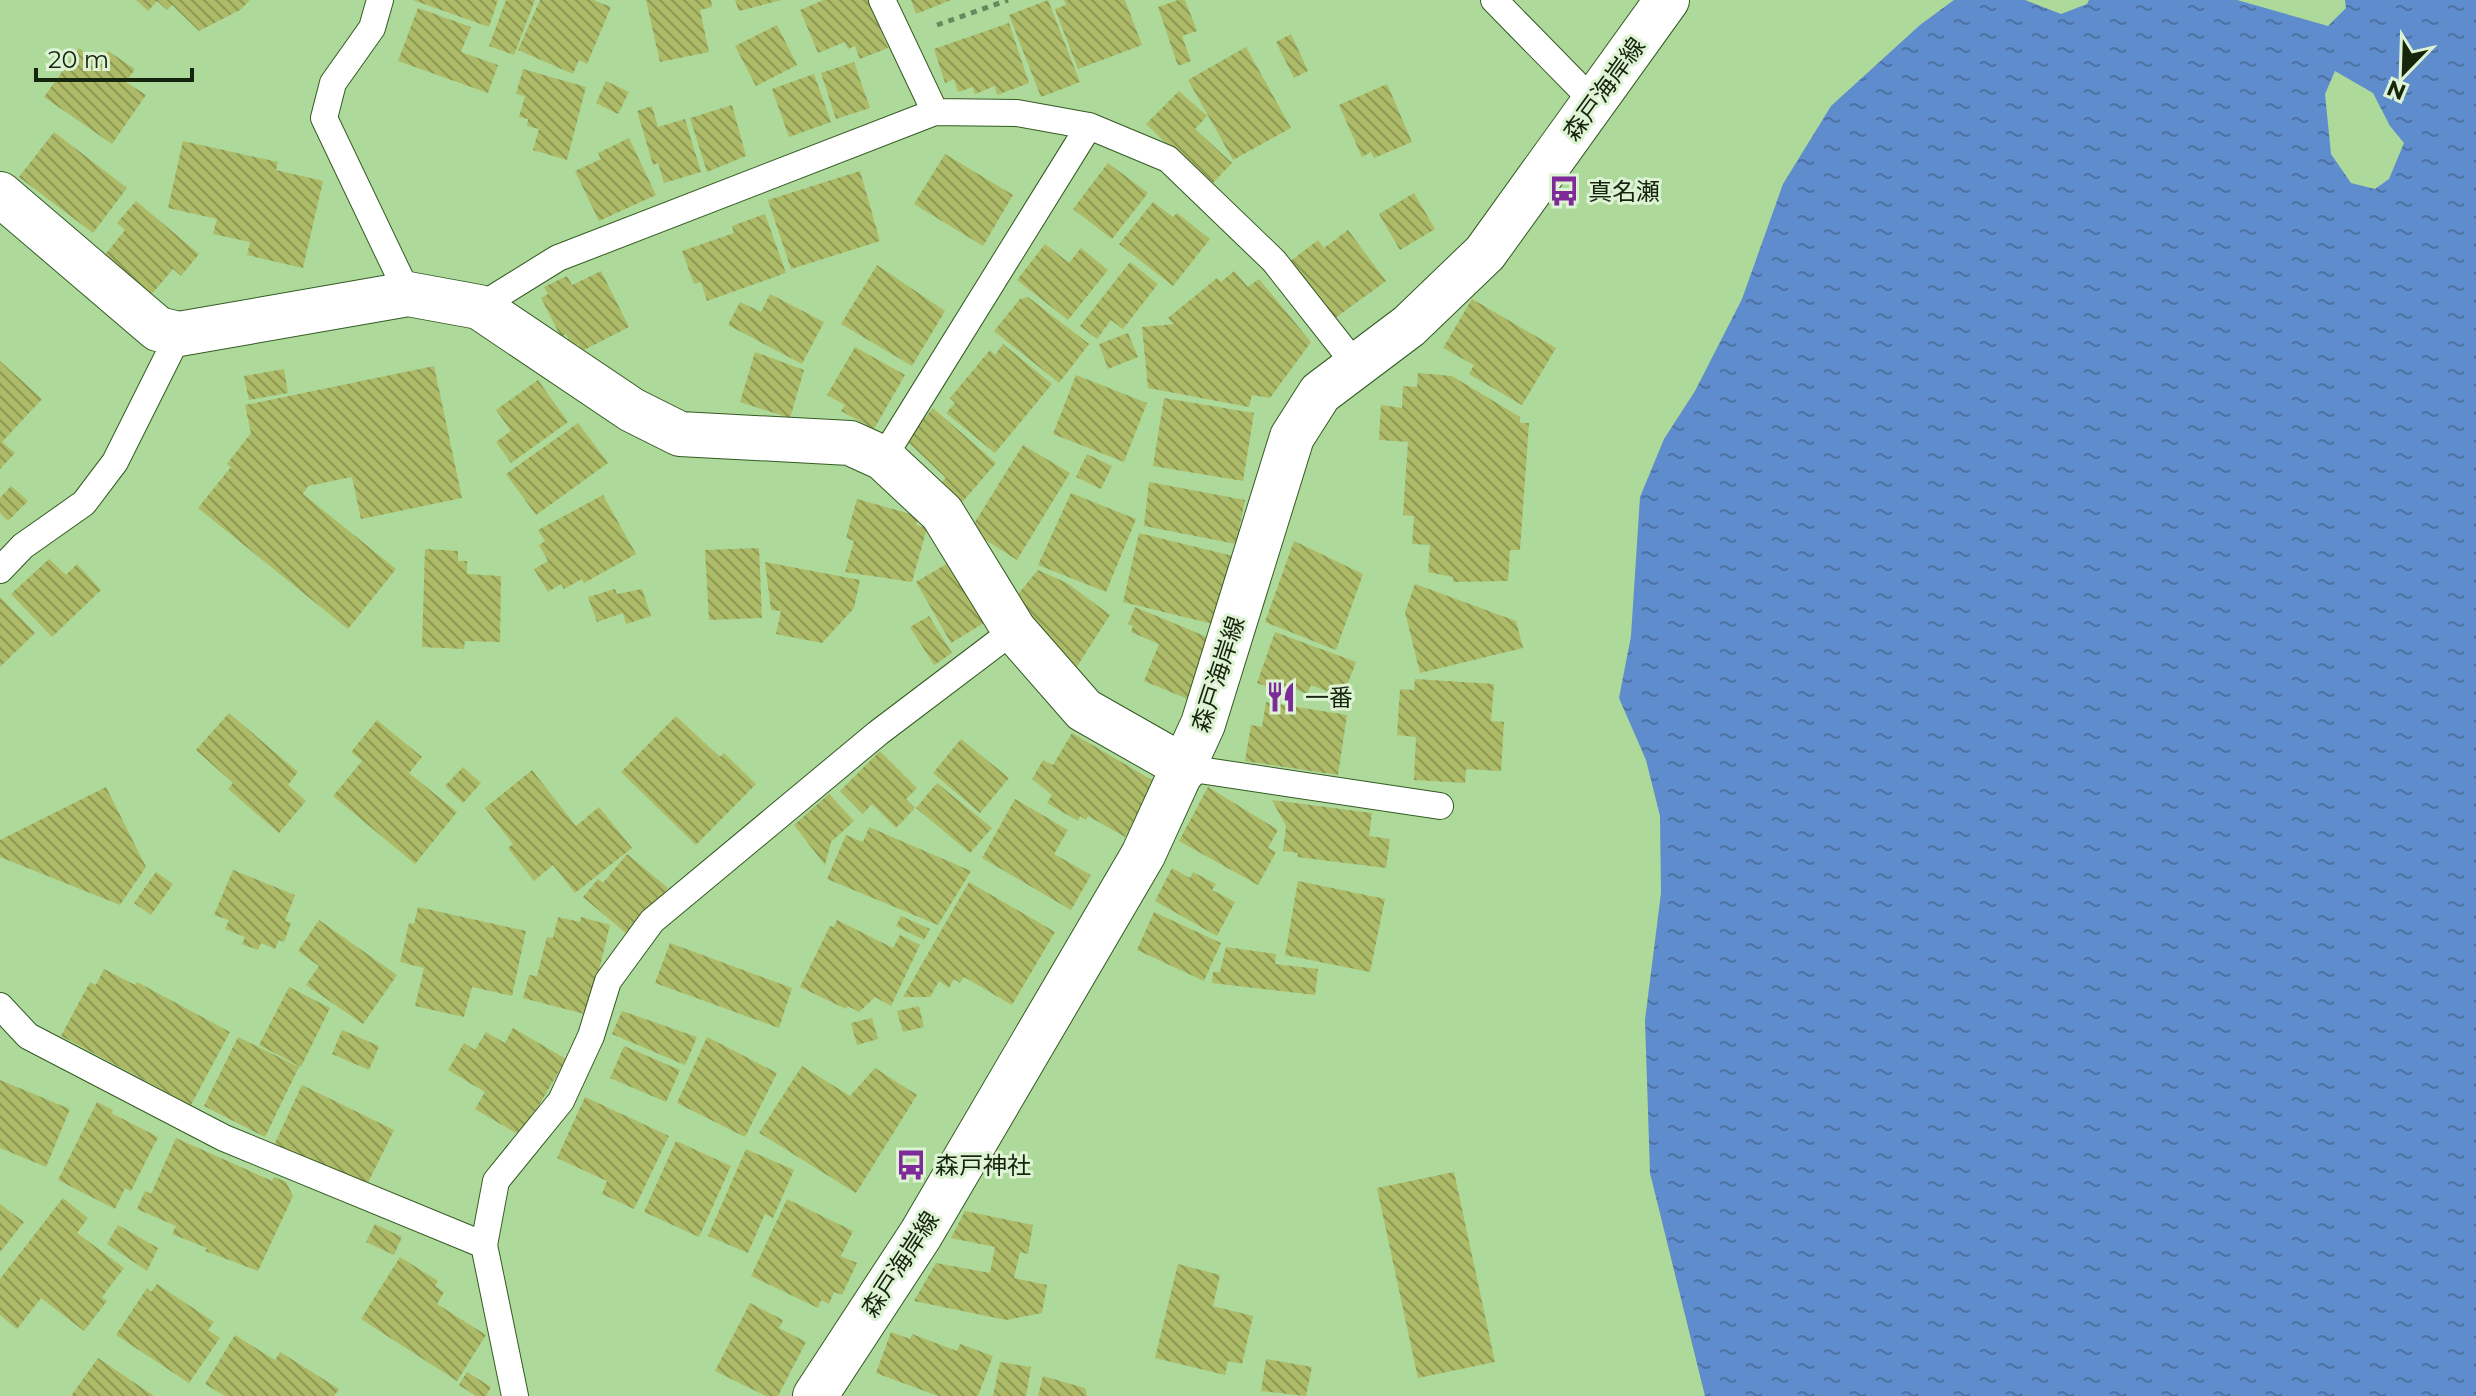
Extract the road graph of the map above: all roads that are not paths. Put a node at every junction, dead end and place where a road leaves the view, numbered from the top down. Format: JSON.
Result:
{"nodes":[{"id":1,"x":380,"y":0,"type":"edge"},
{"id":2,"x":882,"y":0,"type":"edge"},
{"id":3,"x":1494,"y":0,"type":"edge"},
{"id":4,"x":1667,"y":0,"type":"edge"},
{"id":5,"x":1595,"y":103,"type":"junction"},
{"id":6,"x":935,"y":112,"type":"junction"},
{"id":7,"x":1089,"y":126,"type":"junction"},
{"id":8,"x":0,"y":194,"type":"edge"},
{"id":9,"x":408,"y":294,"type":"junction"},
{"id":10,"x":479,"y":307,"type":"junction"},
{"id":11,"x":179,"y":334,"type":"junction"},
{"id":12,"x":1355,"y":364,"type":"junction"},
{"id":13,"x":883,"y":458,"type":"junction"},
{"id":14,"x":0,"y":570,"type":"edge"},
{"id":15,"x":1014,"y":630,"type":"junction"},
{"id":16,"x":1186,"y":768,"type":"junction"},
{"id":17,"x":1440,"y":806,"type":"dead end"},
{"id":18,"x":0,"y":1006,"type":"edge"},
{"id":19,"x":484,"y":1245,"type":"junction"},
{"id":20,"x":515,"y":1396,"type":"edge"},
{"id":21,"x":815,"y":1396,"type":"edge"}],
"edges":[{"from":1,"to":9,"type":"lane"},
{"from":2,"to":6,"type":"lane"},
{"from":3,"to":5,"type":"lane"},
{"from":4,"to":5,"type":"main road","name":"森戸海岸線"},
{"from":5,"to":12,"type":"main road","name":"森戸海岸線"},
{"from":6,"to":7,"type":"lane"},
{"from":6,"to":10,"type":"lane"},
{"from":7,"to":12,"type":"lane"},
{"from":7,"to":13,"type":"lane"},
{"from":8,"to":11,"type":"main road"},
{"from":9,"to":10,"type":"main road"},
{"from":9,"to":11,"type":"main road"},
{"from":10,"to":13,"type":"main road"},
{"from":11,"to":14,"type":"lane"},
{"from":12,"to":16,"type":"main road","name":"森戸海岸線"},
{"from":13,"to":15,"type":"main road"},
{"from":15,"to":16,"type":"main road"},
{"from":15,"to":19,"type":"lane"},
{"from":16,"to":17,"type":"lane"},
{"from":16,"to":21,"type":"main road","name":"森戸海岸線"},
{"from":18,"to":19,"type":"lane"},
{"from":19,"to":20,"type":"lane"}]}
